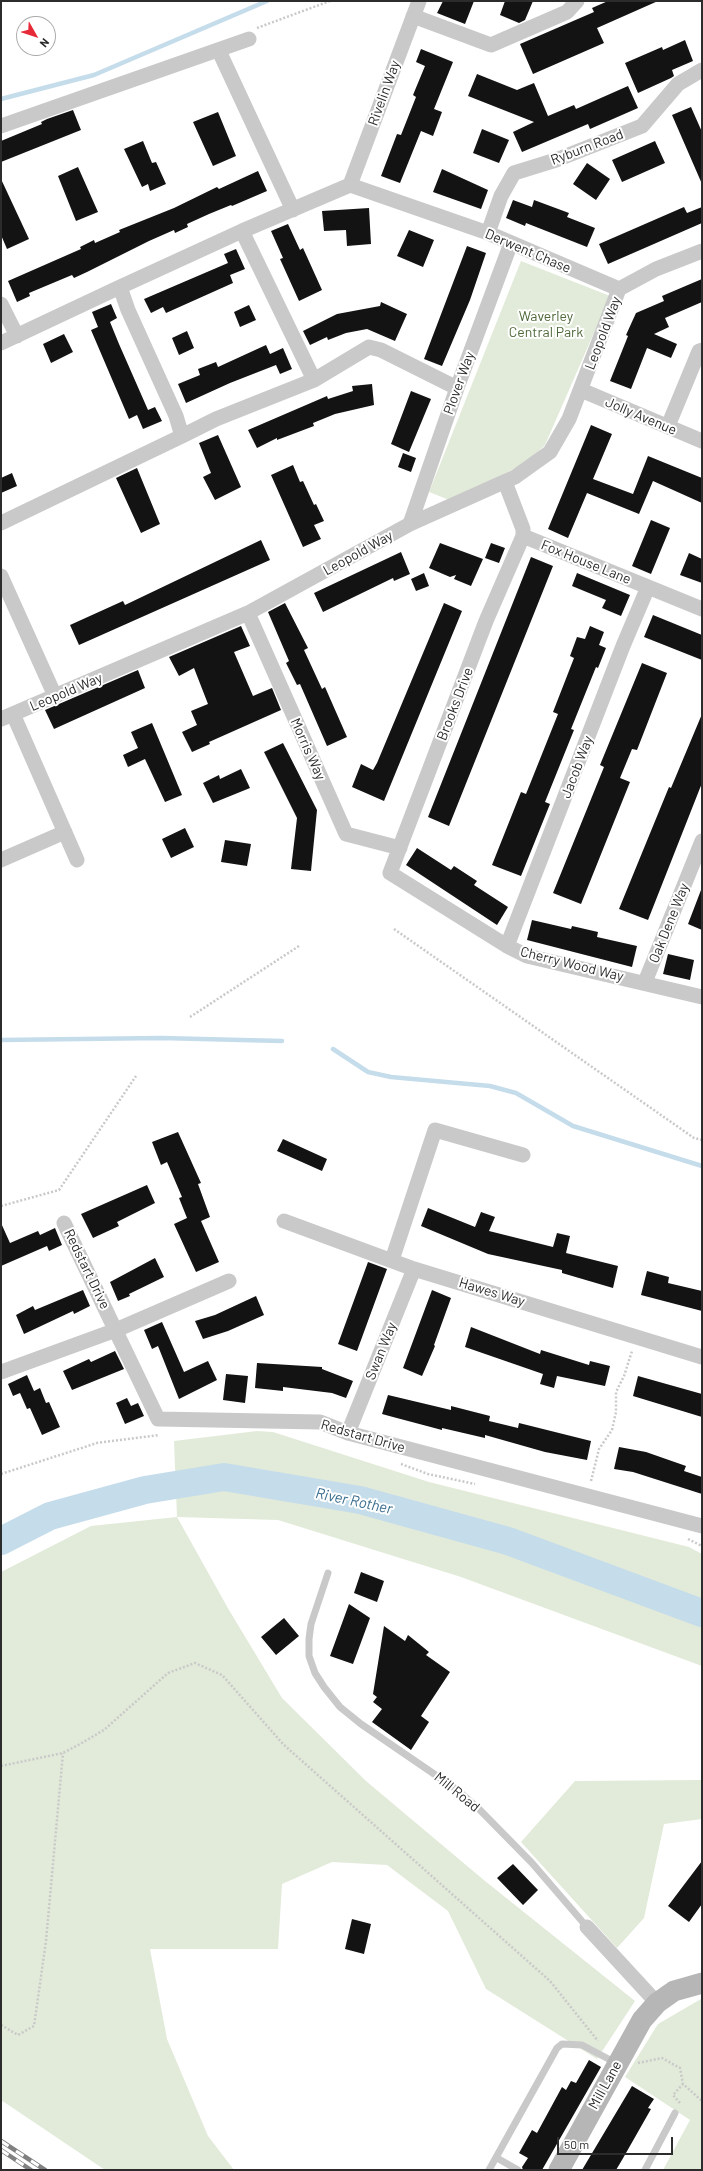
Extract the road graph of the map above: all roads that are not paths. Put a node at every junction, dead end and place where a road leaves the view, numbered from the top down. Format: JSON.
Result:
{"nodes":[{"id":1,"x":419,"y":1,"type":"edge"},
{"id":2,"x":577,"y":1,"type":"edge"},
{"id":3,"x":413,"y":16,"type":"junction"},
{"id":4,"x":249,"y":39,"type":"dead end"},
{"id":5,"x":219,"y":51,"type":"junction"},
{"id":6,"x":702,"y":70,"type":"edge"},
{"id":7,"x":1,"y":126,"type":"edge"},
{"id":8,"x":350,"y":185,"type":"junction"},
{"id":9,"x":293,"y":210,"type":"junction"},
{"id":10,"x":242,"y":231,"type":"junction"},
{"id":11,"x":488,"y":233,"type":"junction"},
{"id":12,"x":511,"y":243,"type":"junction"},
{"id":13,"x":702,"y":251,"type":"edge"},
{"id":14,"x":120,"y":287,"type":"junction"},
{"id":15,"x":619,"y":289,"type":"junction"},
{"id":16,"x":1,"y":304,"type":"edge"},
{"id":17,"x":17,"y":336,"type":"junction"},
{"id":18,"x":1,"y":343,"type":"edge"},
{"id":19,"x":702,"y":350,"type":"edge"},
{"id":20,"x":314,"y":380,"type":"junction"},
{"id":21,"x":457,"y":388,"type":"junction"},
{"id":22,"x":581,"y":390,"type":"junction"},
{"id":23,"x":668,"y":426,"type":"junction"},
{"id":24,"x":182,"y":436,"type":"junction"},
{"id":25,"x":702,"y":441,"type":"edge"},
{"id":26,"x":505,"y":482,"type":"junction"},
{"id":27,"x":1,"y":523,"type":"edge"},
{"id":28,"x":410,"y":524,"type":"junction"},
{"id":29,"x":523,"y":536,"type":"junction"},
{"id":30,"x":1,"y":576,"type":"edge"},
{"id":31,"x":648,"y":587,"type":"junction"},
{"id":32,"x":702,"y":609,"type":"edge"},
{"id":33,"x":248,"y":613,"type":"junction"},
{"id":34,"x":55,"y":696,"type":"junction"},
{"id":35,"x":7,"y":717,"type":"edge"},
{"id":36,"x":65,"y":832,"type":"junction"},
{"id":37,"x":702,"y":841,"type":"edge"},
{"id":38,"x":400,"y":848,"type":"junction"},
{"id":39,"x":1,"y":860,"type":"edge"},
{"id":40,"x":77,"y":860,"type":"dead end"},
{"id":41,"x":390,"y":873,"type":"joint"},
{"id":42,"x":507,"y":946,"type":"junction"},
{"id":43,"x":646,"y":982,"type":"junction"},
{"id":44,"x":702,"y":997,"type":"edge"},
{"id":45,"x":523,"y":1155,"type":"dead end"},
{"id":46,"x":284,"y":1221,"type":"dead end"},
{"id":47,"x":64,"y":1223,"type":"dead end"},
{"id":48,"x":392,"y":1260,"type":"junction"},
{"id":49,"x":414,"y":1269,"type":"junction"},
{"id":50,"x":229,"y":1280,"type":"dead end"},
{"id":51,"x":116,"y":1330,"type":"junction"},
{"id":52,"x":702,"y":1357,"type":"edge"},
{"id":53,"x":1,"y":1372,"type":"edge"},
{"id":54,"x":348,"y":1433,"type":"junction"},
{"id":55,"x":702,"y":1526,"type":"edge"},
{"id":56,"x":328,"y":1572,"type":"dead end"},
{"id":57,"x":587,"y":1927,"type":"joint"},
{"id":58,"x":702,"y":1983,"type":"edge"},
{"id":59,"x":657,"y":2003,"type":"junction"},
{"id":60,"x":617,"y":2064,"type":"junction"},
{"id":61,"x":675,"y":2113,"type":"road end"},
{"id":62,"x":497,"y":2158,"type":"junction"},
{"id":63,"x":489,"y":2170,"type":"edge"},
{"id":64,"x":518,"y":2170,"type":"edge"},
{"id":65,"x":559,"y":2170,"type":"edge"},
{"id":66,"x":645,"y":2170,"type":"edge"}],
"edges":[{"from":1,"to":3,"type":"street","name":"Rivelin Way"},
{"from":2,"to":3,"type":"street"},
{"from":3,"to":8,"type":"street","name":"Rivelin Way"},
{"from":4,"to":5,"type":"street"},
{"from":5,"to":7,"type":"street"},
{"from":5,"to":9,"type":"street"},
{"from":6,"to":11,"type":"street","name":"Ryburn Road"},
{"from":8,"to":9,"type":"street"},
{"from":8,"to":11,"type":"street","name":"Derwent Chase"},
{"from":9,"to":10,"type":"street"},
{"from":10,"to":14,"type":"street"},
{"from":10,"to":20,"type":"street"},
{"from":11,"to":12,"type":"street","name":"Derwent Chase"},
{"from":12,"to":15,"type":"street","name":"Derwent Chase"},
{"from":12,"to":21,"type":"street","name":"Plover Way"},
{"from":13,"to":15,"type":"street"},
{"from":14,"to":17,"type":"street"},
{"from":14,"to":24,"type":"street"},
{"from":15,"to":22,"type":"street","name":"Leopold Way"},
{"from":16,"to":17,"type":"street"},
{"from":17,"to":18,"type":"street"},
{"from":19,"to":23,"type":"street"},
{"from":20,"to":21,"type":"street"},
{"from":20,"to":24,"type":"street"},
{"from":21,"to":28,"type":"street","name":"Plover Way"},
{"from":22,"to":23,"type":"street","name":"Jolly Avenue"},
{"from":22,"to":26,"type":"street","name":"Leopold Way"},
{"from":23,"to":25,"type":"street","name":"Jolly Avenue"},
{"from":24,"to":27,"type":"street"},
{"from":26,"to":28,"type":"street","name":"Leopold Way"},
{"from":26,"to":29,"type":"street","name":"Fox House Lane"},
{"from":28,"to":33,"type":"street","name":"Leopold Way"},
{"from":29,"to":31,"type":"street","name":"Fox House Lane"},
{"from":29,"to":38,"type":"street","name":"Brooks Drive"},
{"from":30,"to":34,"type":"street"},
{"from":31,"to":32,"type":"street","name":"Fox House Lane"},
{"from":31,"to":42,"type":"street","name":"Jacob Way"},
{"from":33,"to":34,"type":"street","name":"Leopold Way"},
{"from":33,"to":38,"type":"street","name":"Morris Way"},
{"from":34,"to":35,"type":"street","name":"Leopold Way"},
{"from":35,"to":36,"type":"street"},
{"from":36,"to":39,"type":"street"},
{"from":36,"to":40,"type":"street"},
{"from":37,"to":43,"type":"street","name":"Oak Dene Way"},
{"from":38,"to":41,"type":"street","name":"Brooks Drive"},
{"from":41,"to":42,"type":"street","name":"Cherry Wood Way"},
{"from":42,"to":43,"type":"street","name":"Cherry Wood Way"},
{"from":43,"to":44,"type":"street","name":"Cherry Wood Way"},
{"from":45,"to":48,"type":"street"},
{"from":46,"to":48,"type":"street","name":"Hawes Way"},
{"from":47,"to":51,"type":"street","name":"Redstart Drive"},
{"from":48,"to":49,"type":"street","name":"Hawes Way"},
{"from":49,"to":52,"type":"street","name":"Hawes Way"},
{"from":49,"to":54,"type":"street","name":"Swan Way"},
{"from":50,"to":51,"type":"street"},
{"from":51,"to":53,"type":"street"},
{"from":51,"to":54,"type":"street","name":"Redstart Drive"},
{"from":54,"to":55,"type":"street","name":"Redstart Drive"},
{"from":56,"to":57,"type":"lane","name":"Mill Road"},
{"from":57,"to":59,"type":"street","name":"Mill Road"},
{"from":58,"to":59,"type":"main road","name":"Mill Lane"},
{"from":59,"to":60,"type":"main road","name":"Mill Lane"},
{"from":60,"to":62,"type":"lane"},
{"from":60,"to":65,"type":"main road","name":"Mill Lane"},
{"from":61,"to":66,"type":"lane"},
{"from":62,"to":63,"type":"lane"},
{"from":62,"to":64,"type":"lane"}]}
